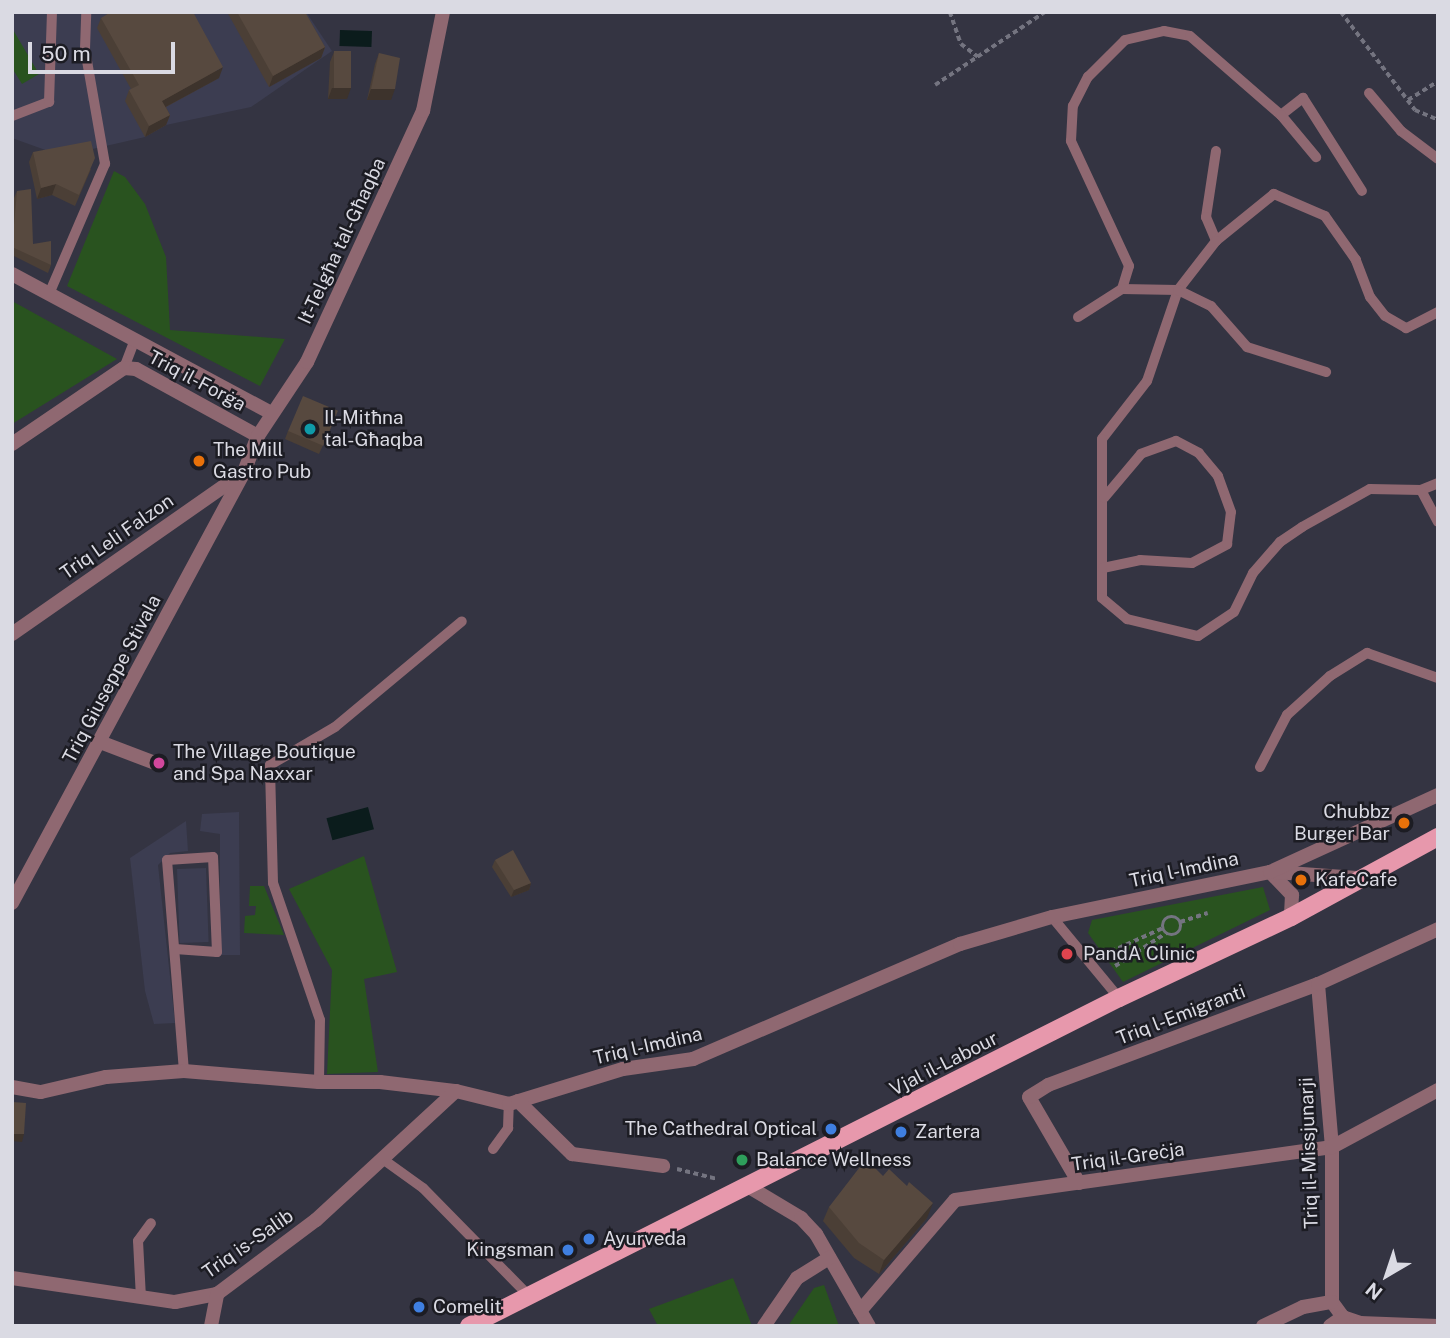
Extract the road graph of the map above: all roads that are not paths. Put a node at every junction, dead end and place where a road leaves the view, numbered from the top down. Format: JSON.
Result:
{"nodes":[{"id":1,"x":52,"y":12,"type":"edge"},
{"id":2,"x":443,"y":12,"type":"edge"},
{"id":3,"x":89,"y":13,"type":"edge"},
{"id":4,"x":1369,"y":93,"type":"dead end"},
{"id":5,"x":1281,"y":115,"type":"junction"},
{"id":6,"x":12,"y":116,"type":"edge"},
{"id":7,"x":1216,"y":151,"type":"dead end"},
{"id":8,"x":1316,"y":157,"type":"dead end"},
{"id":9,"x":1438,"y":159,"type":"edge"},
{"id":10,"x":1362,"y":191,"type":"dead end"},
{"id":11,"x":1216,"y":241,"type":"junction"},
{"id":12,"x":12,"y":274,"type":"edge"},
{"id":13,"x":1122,"y":289,"type":"junction"},
{"id":14,"x":1178,"y":290,"type":"junction"},
{"id":15,"x":49,"y":294,"type":"junction"},
{"id":16,"x":1438,"y":312,"type":"edge"},
{"id":17,"x":1078,"y":317,"type":"dead end"},
{"id":18,"x":135,"y":339,"type":"junction"},
{"id":19,"x":124,"y":368,"type":"junction"},
{"id":20,"x":1326,"y":372,"type":"dead end"},
{"id":21,"x":271,"y":413,"type":"junction"},
{"id":22,"x":258,"y":436,"type":"junction"},
{"id":23,"x":12,"y":443,"type":"edge"},
{"id":24,"x":244,"y":472,"type":"junction"},
{"id":25,"x":1438,"y":484,"type":"edge"},
{"id":26,"x":1421,"y":490,"type":"junction"},
{"id":27,"x":1103,"y":499,"type":"junction"},
{"id":28,"x":1438,"y":522,"type":"edge"},
{"id":29,"x":1103,"y":568,"type":"junction"},
{"id":30,"x":462,"y":621,"type":"dead end"},
{"id":31,"x":12,"y":634,"type":"edge"},
{"id":32,"x":1438,"y":678,"type":"edge"},
{"id":33,"x":100,"y":742,"type":"junction"},
{"id":34,"x":155,"y":763,"type":"dead end"},
{"id":35,"x":1260,"y":766,"type":"dead end"},
{"id":36,"x":1438,"y":795,"type":"edge"},
{"id":37,"x":1438,"y":837,"type":"edge"},
{"id":38,"x":1270,"y":872,"type":"junction"},
{"id":39,"x":1357,"y":878,"type":"junction"},
{"id":40,"x":12,"y":903,"type":"edge"},
{"id":41,"x":1052,"y":917,"type":"junction"},
{"id":42,"x":1291,"y":917,"type":"junction"},
{"id":43,"x":1438,"y":929,"type":"edge"},
{"id":44,"x":175,"y":949,"type":"junction"},
{"id":45,"x":1318,"y":984,"type":"junction"},
{"id":46,"x":1119,"y":998,"type":"junction"},
{"id":47,"x":184,"y":1072,"type":"junction"},
{"id":48,"x":319,"y":1082,"type":"junction"},
{"id":49,"x":12,"y":1087,"type":"edge"},
{"id":50,"x":456,"y":1090,"type":"junction"},
{"id":51,"x":1438,"y":1090,"type":"edge"},
{"id":52,"x":513,"y":1102,"type":"junction"},
{"id":53,"x":1332,"y":1147,"type":"junction"},
{"id":54,"x":493,"y":1149,"type":"dead end"},
{"id":55,"x":384,"y":1160,"type":"junction"},
{"id":56,"x":663,"y":1166,"type":"road end"},
{"id":57,"x":1079,"y":1183,"type":"junction"},
{"id":58,"x":749,"y":1188,"type":"junction"},
{"id":59,"x":151,"y":1223,"type":"dead end"},
{"id":60,"x":829,"y":1258,"type":"junction"},
{"id":61,"x":12,"y":1279,"type":"edge"},
{"id":62,"x":217,"y":1294,"type":"junction"},
{"id":63,"x":528,"y":1295,"type":"junction"},
{"id":64,"x":141,"y":1298,"type":"junction"},
{"id":65,"x":1332,"y":1302,"type":"junction"},
{"id":66,"x":860,"y":1311,"type":"junction"},
{"id":67,"x":1336,"y":1321,"type":"edge"},
{"id":68,"x":1393,"y":1325,"type":"edge"},
{"id":69,"x":211,"y":1326,"type":"edge"},
{"id":70,"x":469,"y":1326,"type":"edge"},
{"id":71,"x":764,"y":1326,"type":"edge"},
{"id":72,"x":869,"y":1326,"type":"edge"},
{"id":73,"x":1263,"y":1326,"type":"edge"},
{"id":74,"x":1438,"y":1326,"type":"edge"}],
"edges":[{"from":1,"to":6,"type":"lane"},
{"from":2,"to":21,"type":"street","name":"It-Telgħa tal-Għaqba"},
{"from":3,"to":15,"type":"lane"},
{"from":4,"to":9,"type":"lane"},
{"from":5,"to":8,"type":"lane"},
{"from":5,"to":10,"type":"lane"},
{"from":5,"to":13,"type":"lane"},
{"from":7,"to":11,"type":"lane"},
{"from":11,"to":14,"type":"lane"},
{"from":11,"to":16,"type":"lane"},
{"from":12,"to":15,"type":"street"},
{"from":13,"to":14,"type":"lane"},
{"from":13,"to":17,"type":"lane"},
{"from":14,"to":20,"type":"lane"},
{"from":14,"to":27,"type":"lane"},
{"from":15,"to":18,"type":"street"},
{"from":18,"to":19,"type":"lane"},
{"from":18,"to":21,"type":"street"},
{"from":19,"to":22,"type":"street","name":"Triq il-Forġa"},
{"from":19,"to":23,"type":"street","name":"Triq il-Forġa"},
{"from":21,"to":22,"type":"street","name":"It-Telgħa tal-Għaqba"},
{"from":22,"to":24,"type":"street","name":"It-Telgħa tal-Għaqba"},
{"from":24,"to":31,"type":"street","name":"Triq Leli Falzon"},
{"from":24,"to":33,"type":"street","name":"Triq Giuseppe Stivala"},
{"from":25,"to":26,"type":"lane"},
{"from":26,"to":28,"type":"lane"},
{"from":26,"to":29,"type":"lane"},
{"from":27,"to":29,"type":"lane"},
{"from":27,"to":29,"type":"lane"},
{"from":30,"to":48,"type":"lane"},
{"from":32,"to":35,"type":"lane"},
{"from":33,"to":34,"type":"street"},
{"from":33,"to":40,"type":"street","name":"Triq Giuseppe Stivala"},
{"from":36,"to":38,"type":"street","name":"Triq l-Imdina"},
{"from":37,"to":39,"type":"main road","name":"Vjal il-Labour"},
{"from":38,"to":39,"type":"street","name":"Triq l-Imdina"},
{"from":38,"to":41,"type":"street","name":"Triq l-Imdina"},
{"from":38,"to":42,"type":"street"},
{"from":39,"to":42,"type":"main road","name":"Vjal il-Labour"},
{"from":41,"to":46,"type":"lane"},
{"from":41,"to":52,"type":"street","name":"Triq l-Imdina"},
{"from":42,"to":46,"type":"main road","name":"Vjal il-Labour"},
{"from":43,"to":45,"type":"street","name":"Triq l-Emigranti"},
{"from":44,"to":44,"type":"lane"},
{"from":44,"to":47,"type":"lane"},
{"from":45,"to":53,"type":"street","name":"Triq il-Missjunarji"},
{"from":45,"to":57,"type":"street","name":"Triq l-Emigranti"},
{"from":46,"to":58,"type":"main road","name":"Vjal il-Labour"},
{"from":47,"to":48,"type":"street"},
{"from":47,"to":49,"type":"street"},
{"from":48,"to":50,"type":"street"},
{"from":50,"to":52,"type":"street"},
{"from":50,"to":55,"type":"street","name":"Triq is-Salib"},
{"from":51,"to":53,"type":"street","name":"Triq il-Greċja"},
{"from":52,"to":54,"type":"lane"},
{"from":52,"to":56,"type":"street"},
{"from":53,"to":57,"type":"street","name":"Triq il-Greċja"},
{"from":53,"to":65,"type":"street","name":"Triq il-Missjunarji"},
{"from":55,"to":62,"type":"street","name":"Triq is-Salib"},
{"from":55,"to":63,"type":"lane"},
{"from":57,"to":66,"type":"street","name":"Triq il-Greċja"},
{"from":58,"to":60,"type":"street"},
{"from":58,"to":63,"type":"main road","name":"Vjal il-Labour"},
{"from":59,"to":64,"type":"lane"},
{"from":60,"to":66,"type":"street"},
{"from":60,"to":71,"type":"street"},
{"from":61,"to":64,"type":"street","name":"Triq is-Salib"},
{"from":62,"to":64,"type":"street","name":"Triq is-Salib"},
{"from":62,"to":69,"type":"street"},
{"from":63,"to":70,"type":"main road","name":"Vjal il-Labour"},
{"from":65,"to":67,"type":"street"},
{"from":65,"to":73,"type":"street"},
{"from":66,"to":72,"type":"street"},
{"from":67,"to":68,"type":"street"},
{"from":68,"to":74,"type":"street"}]}
